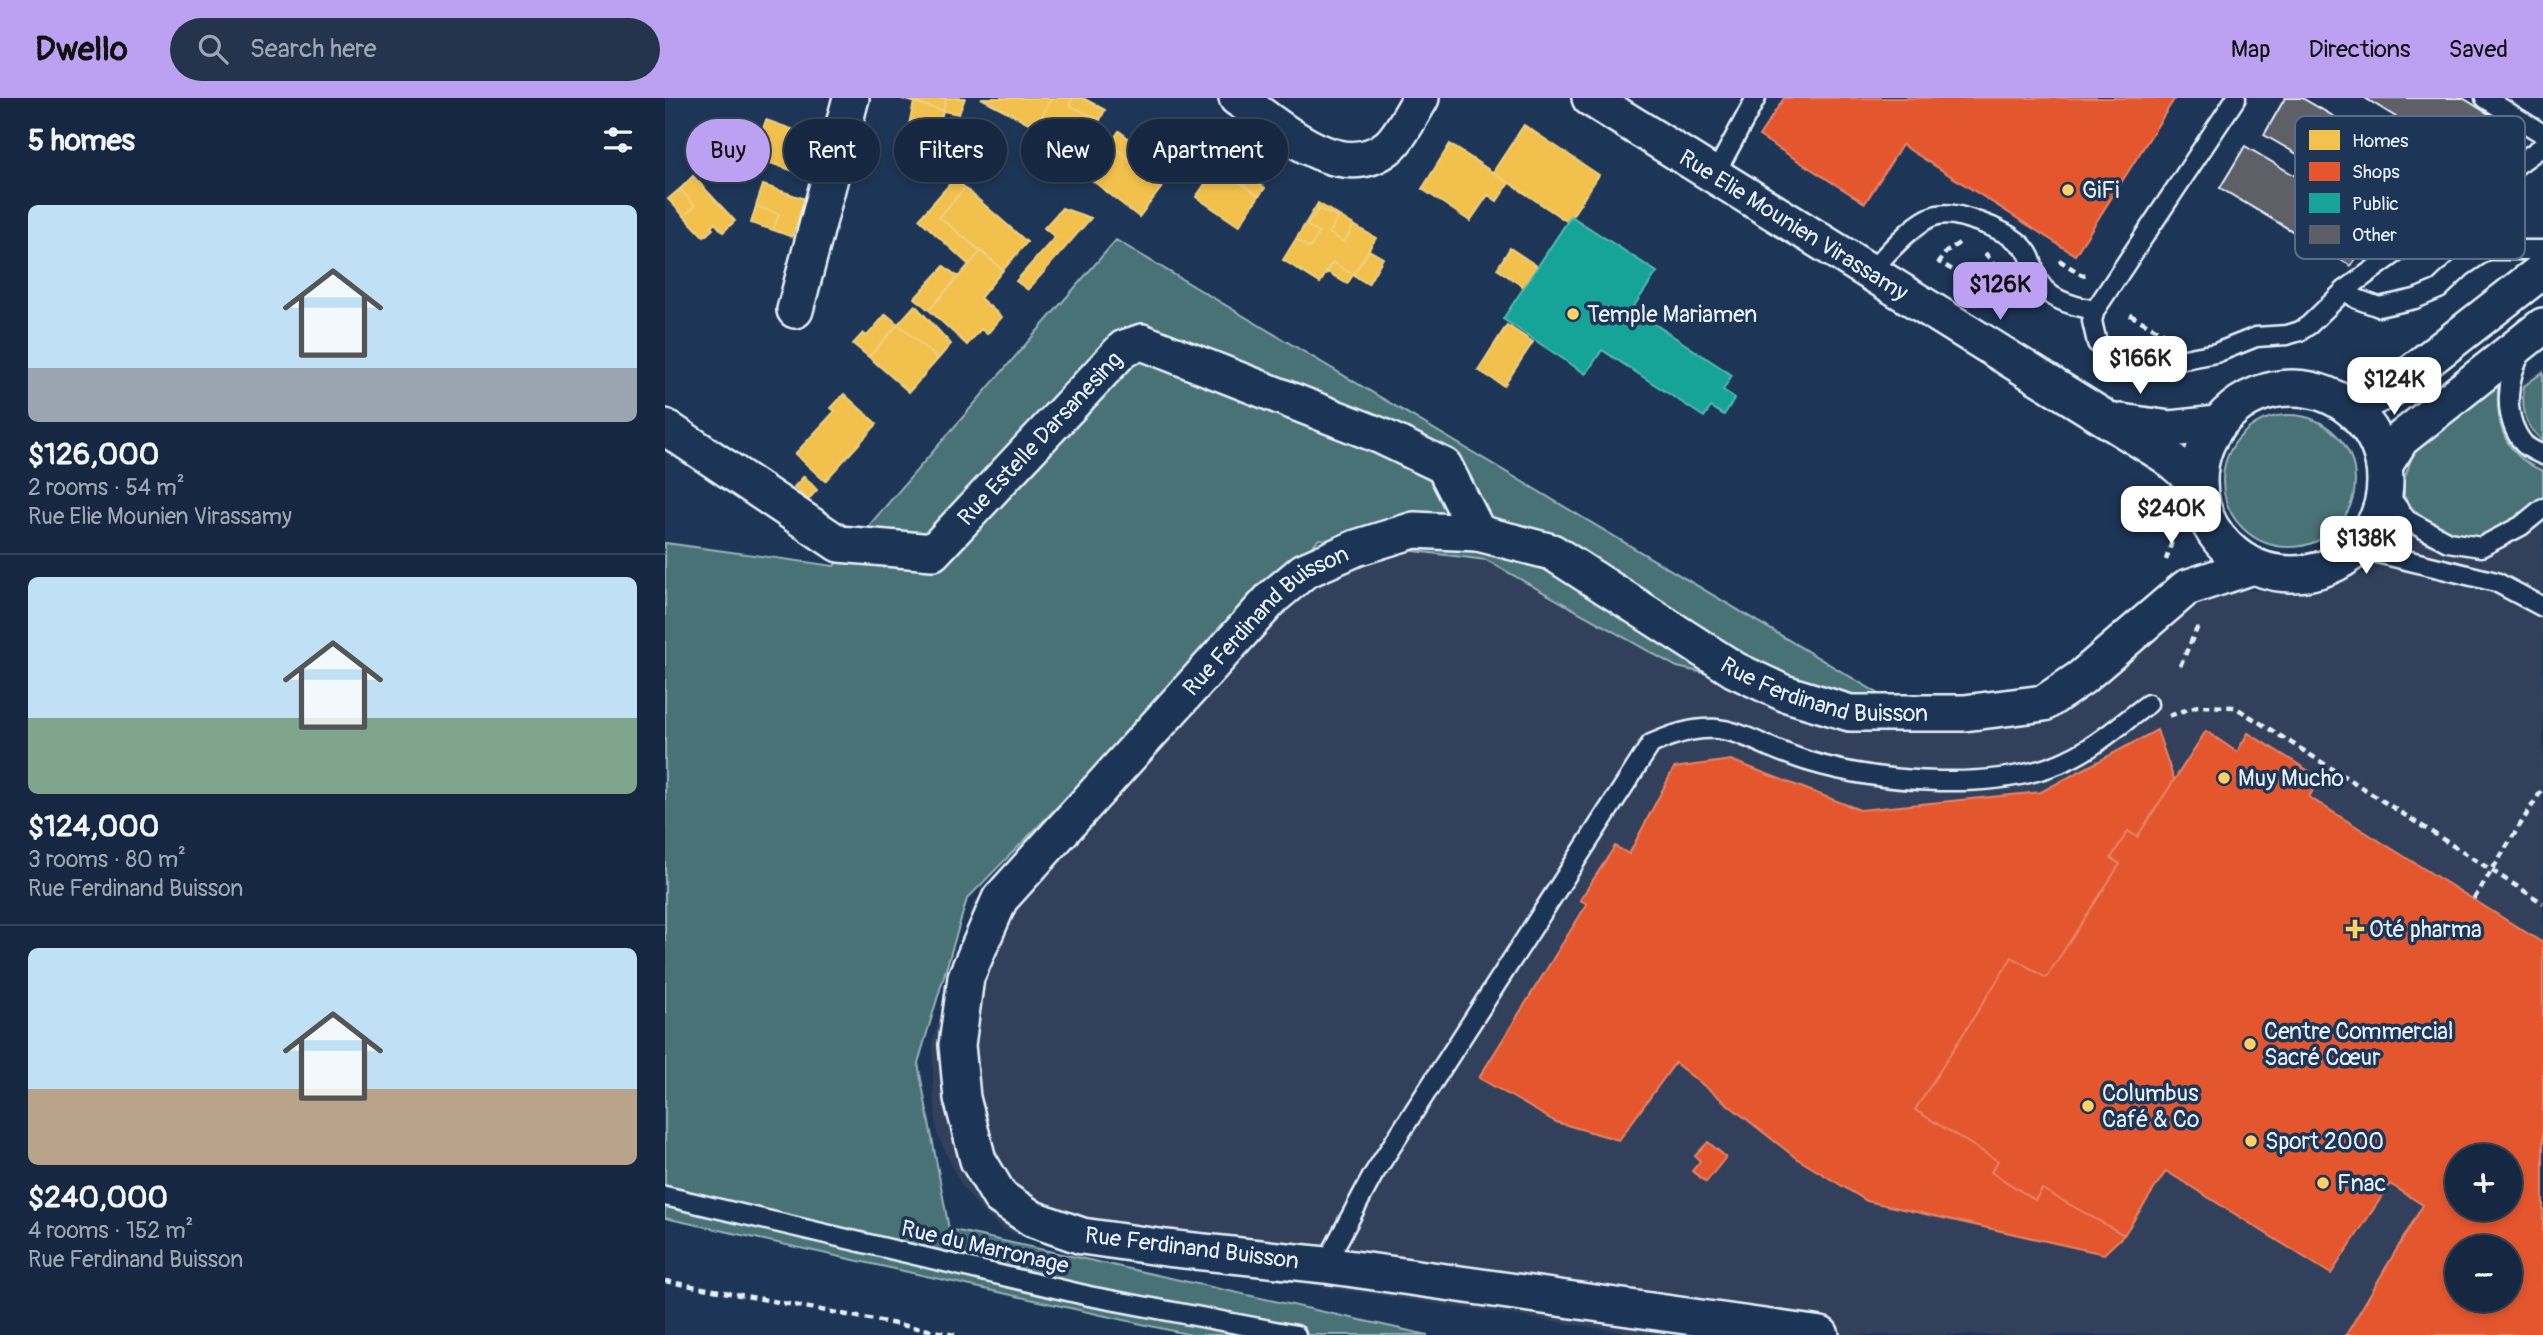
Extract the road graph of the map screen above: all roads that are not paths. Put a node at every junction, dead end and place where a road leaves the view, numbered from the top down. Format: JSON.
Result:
{"nodes":[{"id":1,"x":851,"y":98,"type":"edge"},
{"id":2,"x":1237,"y":98,"type":"edge"},
{"id":3,"x":1421,"y":98,"type":"edge"},
{"id":4,"x":1590,"y":98,"type":"edge"},
{"id":5,"x":1756,"y":98,"type":"edge"},
{"id":6,"x":2236,"y":98,"type":"edge"},
{"id":7,"x":2485,"y":98,"type":"edge"},
{"id":8,"x":2514,"y":116,"type":"edge"},
{"id":9,"x":2525,"y":123,"type":"edge"},
{"id":10,"x":2543,"y":134,"type":"edge"},
{"id":11,"x":2543,"y":146,"type":"edge"},
{"id":12,"x":2525,"y":159,"type":"edge"},
{"id":13,"x":1714,"y":176,"type":"junction"},
{"id":14,"x":2525,"y":250,"type":"edge"},
{"id":15,"x":2543,"y":250,"type":"edge"},
{"id":16,"x":2388,"y":259,"type":"edge"},
{"id":17,"x":2474,"y":259,"type":"edge"},
{"id":18,"x":2543,"y":270,"type":"edge"},
{"id":19,"x":1869,"y":273,"type":"junction"},
{"id":20,"x":2345,"y":290,"type":"junction"},
{"id":21,"x":795,"y":310,"type":"dead end"},
{"id":22,"x":2095,"y":310,"type":"junction"},
{"id":23,"x":2538,"y":330,"type":"edge"},
{"id":24,"x":2345,"y":404,"type":"junction"},
{"id":25,"x":2102,"y":418,"type":"junction"},
{"id":26,"x":2218,"y":424,"type":"junction"},
{"id":27,"x":665,"y":427,"type":"edge"},
{"id":28,"x":2543,"y":455,"type":"edge"},
{"id":29,"x":2384,"y":478,"type":"junction"},
{"id":30,"x":2186,"y":494,"type":"junction"},
{"id":31,"x":2543,"y":508,"type":"edge"},
{"id":32,"x":2208,"y":522,"type":"junction"},
{"id":33,"x":1478,"y":533,"type":"junction"},
{"id":34,"x":2357,"y":548,"type":"junction"},
{"id":35,"x":2253,"y":566,"type":"junction"},
{"id":36,"x":2183,"y":590,"type":"junction"},
{"id":37,"x":2543,"y":607,"type":"edge"},
{"id":38,"x":2148,"y":704,"type":"dead end"},
{"id":39,"x":665,"y":1196,"type":"edge"},
{"id":40,"x":1325,"y":1265,"type":"junction"},
{"id":41,"x":1296,"y":1335,"type":"edge"},
{"id":42,"x":1821,"y":1335,"type":"edge"}],
"edges":[{"from":1,"to":21,"type":"street"},
{"from":2,"to":3,"type":"street"},
{"from":4,"to":13,"type":"street","name":"Rue Elie Mounien Virassamy"},
{"from":5,"to":13,"type":"lane"},
{"from":6,"to":22,"type":"lane"},
{"from":7,"to":8,"type":"lane"},
{"from":9,"to":10,"type":"lane"},
{"from":11,"to":12,"type":"lane"},
{"from":13,"to":19,"type":"street","name":"Rue Elie Mounien Virassamy"},
{"from":14,"to":15,"type":"lane"},
{"from":16,"to":20,"type":"lane"},
{"from":17,"to":20,"type":"lane"},
{"from":18,"to":24,"type":"street"},
{"from":19,"to":22,"type":"lane"},
{"from":19,"to":25,"type":"street","name":"Rue Elie Mounien Virassamy"},
{"from":20,"to":22,"type":"lane"},
{"from":23,"to":28,"type":"lane"},
{"from":23,"to":29,"type":"street"},
{"from":24,"to":26,"type":"street"},
{"from":24,"to":29,"type":"street"},
{"from":25,"to":26,"type":"street","name":"Rue Elie Mounien Virassamy"},
{"from":25,"to":30,"type":"street","name":"Rue Elie Mounien Virassamy"},
{"from":26,"to":30,"type":"street"},
{"from":27,"to":33,"type":"street","name":"Rue Estelle Darsanesing"},
{"from":29,"to":31,"type":"lane"},
{"from":29,"to":34,"type":"street"},
{"from":30,"to":32,"type":"street"},
{"from":32,"to":35,"type":"street"},
{"from":32,"to":36,"type":"street"},
{"from":33,"to":36,"type":"street","name":"Rue Ferdinand Buisson"},
{"from":33,"to":40,"type":"street","name":"Rue Ferdinand Buisson"},
{"from":34,"to":35,"type":"street"},
{"from":34,"to":37,"type":"lane"},
{"from":35,"to":36,"type":"street","name":"Rue Ferdinand Buisson"},
{"from":38,"to":40,"type":"lane"},
{"from":39,"to":41,"type":"lane","name":"Rue du Marronage"},
{"from":40,"to":42,"type":"street","name":"Rue Ferdinand Buisson"}]}
